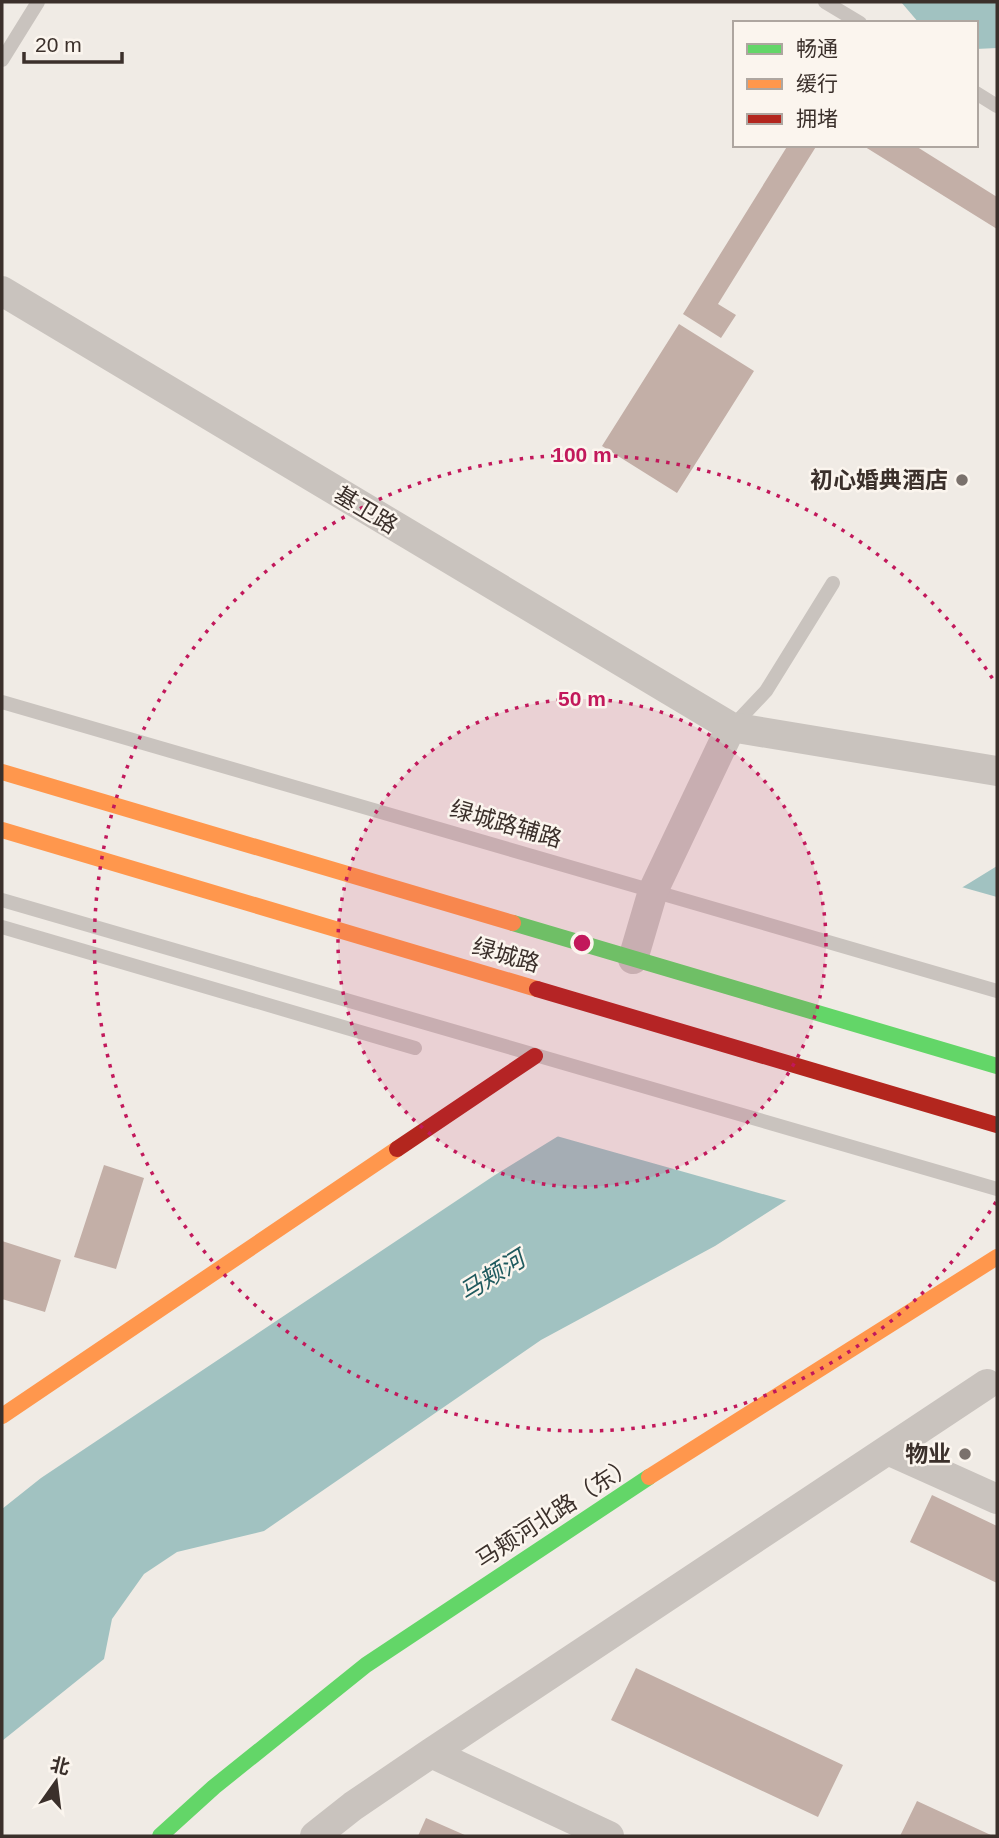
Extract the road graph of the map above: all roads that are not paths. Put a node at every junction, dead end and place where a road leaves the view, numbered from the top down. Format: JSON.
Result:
{"nodes":[{"id":1,"x":38,"y":2,"type":"edge"},
{"id":2,"x":825,"y":2,"type":"edge"},
{"id":3,"x":857,"y":21,"type":"edge"},
{"id":4,"x":2,"y":60,"type":"edge"},
{"id":5,"x":978,"y":94,"type":"edge"},
{"id":6,"x":997,"y":106,"type":"edge"},
{"id":7,"x":2,"y":291,"type":"edge"},
{"id":8,"x":833,"y":583,"type":"dead end"},
{"id":9,"x":2,"y":702,"type":"edge"},
{"id":10,"x":731,"y":727,"type":"junction"},
{"id":11,"x":997,"y":771,"type":"edge"},
{"id":12,"x":2,"y":772,"type":"edge"},
{"id":13,"x":2,"y":830,"type":"edge"},
{"id":14,"x":653,"y":891,"type":"junction"},
{"id":15,"x":2,"y":900,"type":"edge"},
{"id":16,"x":2,"y":927,"type":"edge"},
{"id":17,"x":633,"y":959,"type":"junction"},
{"id":18,"x":997,"y":991,"type":"edge"},
{"id":19,"x":415,"y":1048,"type":"dead end"},
{"id":20,"x":535,"y":1056,"type":"junction"},
{"id":21,"x":997,"y":1066,"type":"edge"},
{"id":22,"x":997,"y":1125,"type":"edge"},
{"id":23,"x":997,"y":1189,"type":"edge"},
{"id":24,"x":997,"y":1256,"type":"edge"},
{"id":25,"x":986,"y":1384,"type":"dead end"},
{"id":26,"x":2,"y":1416,"type":"edge"},
{"id":27,"x":890,"y":1451,"type":"junction"},
{"id":28,"x":997,"y":1499,"type":"edge"},
{"id":29,"x":431,"y":1753,"type":"junction"},
{"id":30,"x":160,"y":1836,"type":"edge"},
{"id":31,"x":315,"y":1836,"type":"edge"},
{"id":32,"x":610,"y":1836,"type":"edge"}],
"edges":[{"from":1,"to":4,"type":"lane"},
{"from":2,"to":3,"type":"lane"},
{"from":5,"to":6,"type":"lane"},
{"from":7,"to":10,"type":"street","name":"基卫路"},
{"from":8,"to":10,"type":"lane"},
{"from":9,"to":14,"type":"lane","name":"绿城路辅路"},
{"from":10,"to":11,"type":"street"},
{"from":10,"to":14,"type":"street"},
{"from":12,"to":17,"type":"main road","name":"绿城路"},
{"from":13,"to":22,"type":"main road","name":"绿城路"},
{"from":14,"to":17,"type":"street"},
{"from":14,"to":18,"type":"lane","name":"绿城路辅路"},
{"from":15,"to":20,"type":"lane"},
{"from":16,"to":19,"type":"lane"},
{"from":17,"to":21,"type":"main road","name":"绿城路"},
{"from":20,"to":23,"type":"lane"},
{"from":20,"to":26,"type":"main road"},
{"from":24,"to":30,"type":"main road","name":"马颊河北路（东）"},
{"from":25,"to":27,"type":"street"},
{"from":27,"to":28,"type":"street"},
{"from":27,"to":29,"type":"street"},
{"from":29,"to":31,"type":"street"},
{"from":29,"to":32,"type":"street"}]}
